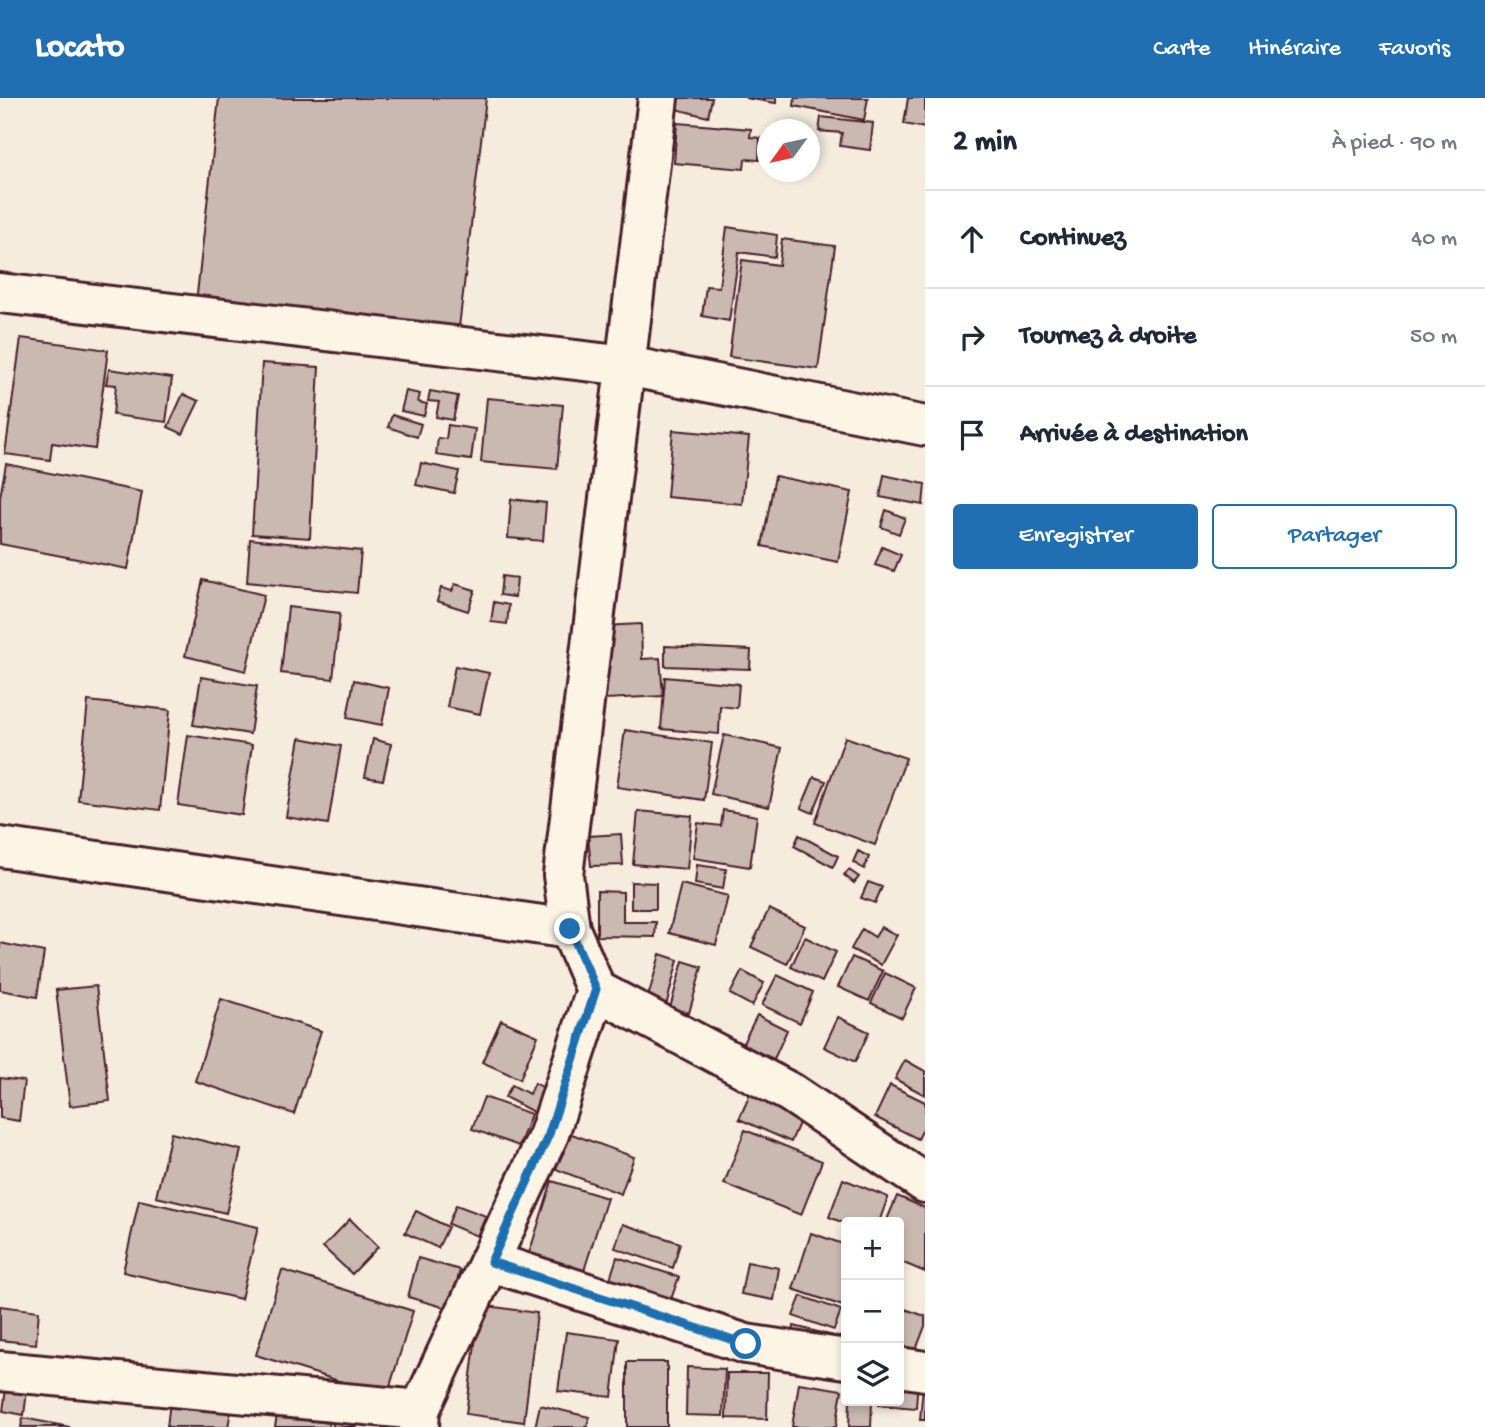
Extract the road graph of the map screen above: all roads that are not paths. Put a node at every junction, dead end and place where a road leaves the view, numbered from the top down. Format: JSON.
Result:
{"nodes":[{"id":1,"x":657,"y":98,"type":"edge"},
{"id":2,"x":0,"y":293,"type":"edge"},
{"id":3,"x":627,"y":366,"type":"junction"},
{"id":4,"x":925,"y":426,"type":"edge"},
{"id":5,"x":0,"y":847,"type":"edge"},
{"id":6,"x":570,"y":929,"type":"junction"},
{"id":7,"x":596,"y":989,"type":"junction"},
{"id":8,"x":925,"y":1183,"type":"edge"},
{"id":9,"x":491,"y":1262,"type":"junction"},
{"id":10,"x":841,"y":1358,"type":"edge"},
{"id":11,"x":904,"y":1368,"type":"edge"},
{"id":12,"x":0,"y":1371,"type":"edge"},
{"id":13,"x":925,"y":1371,"type":"edge"},
{"id":14,"x":420,"y":1418,"type":"edge"}],
"edges":[{"from":1,"to":3,"type":"street"},
{"from":2,"to":3,"type":"street"},
{"from":3,"to":4,"type":"street"},
{"from":3,"to":6,"type":"street"},
{"from":5,"to":6,"type":"street"},
{"from":6,"to":7,"type":"street"},
{"from":7,"to":8,"type":"street"},
{"from":7,"to":9,"type":"street"},
{"from":9,"to":10,"type":"street"},
{"from":9,"to":14,"type":"street"},
{"from":11,"to":13,"type":"street"},
{"from":12,"to":14,"type":"street"}]}
